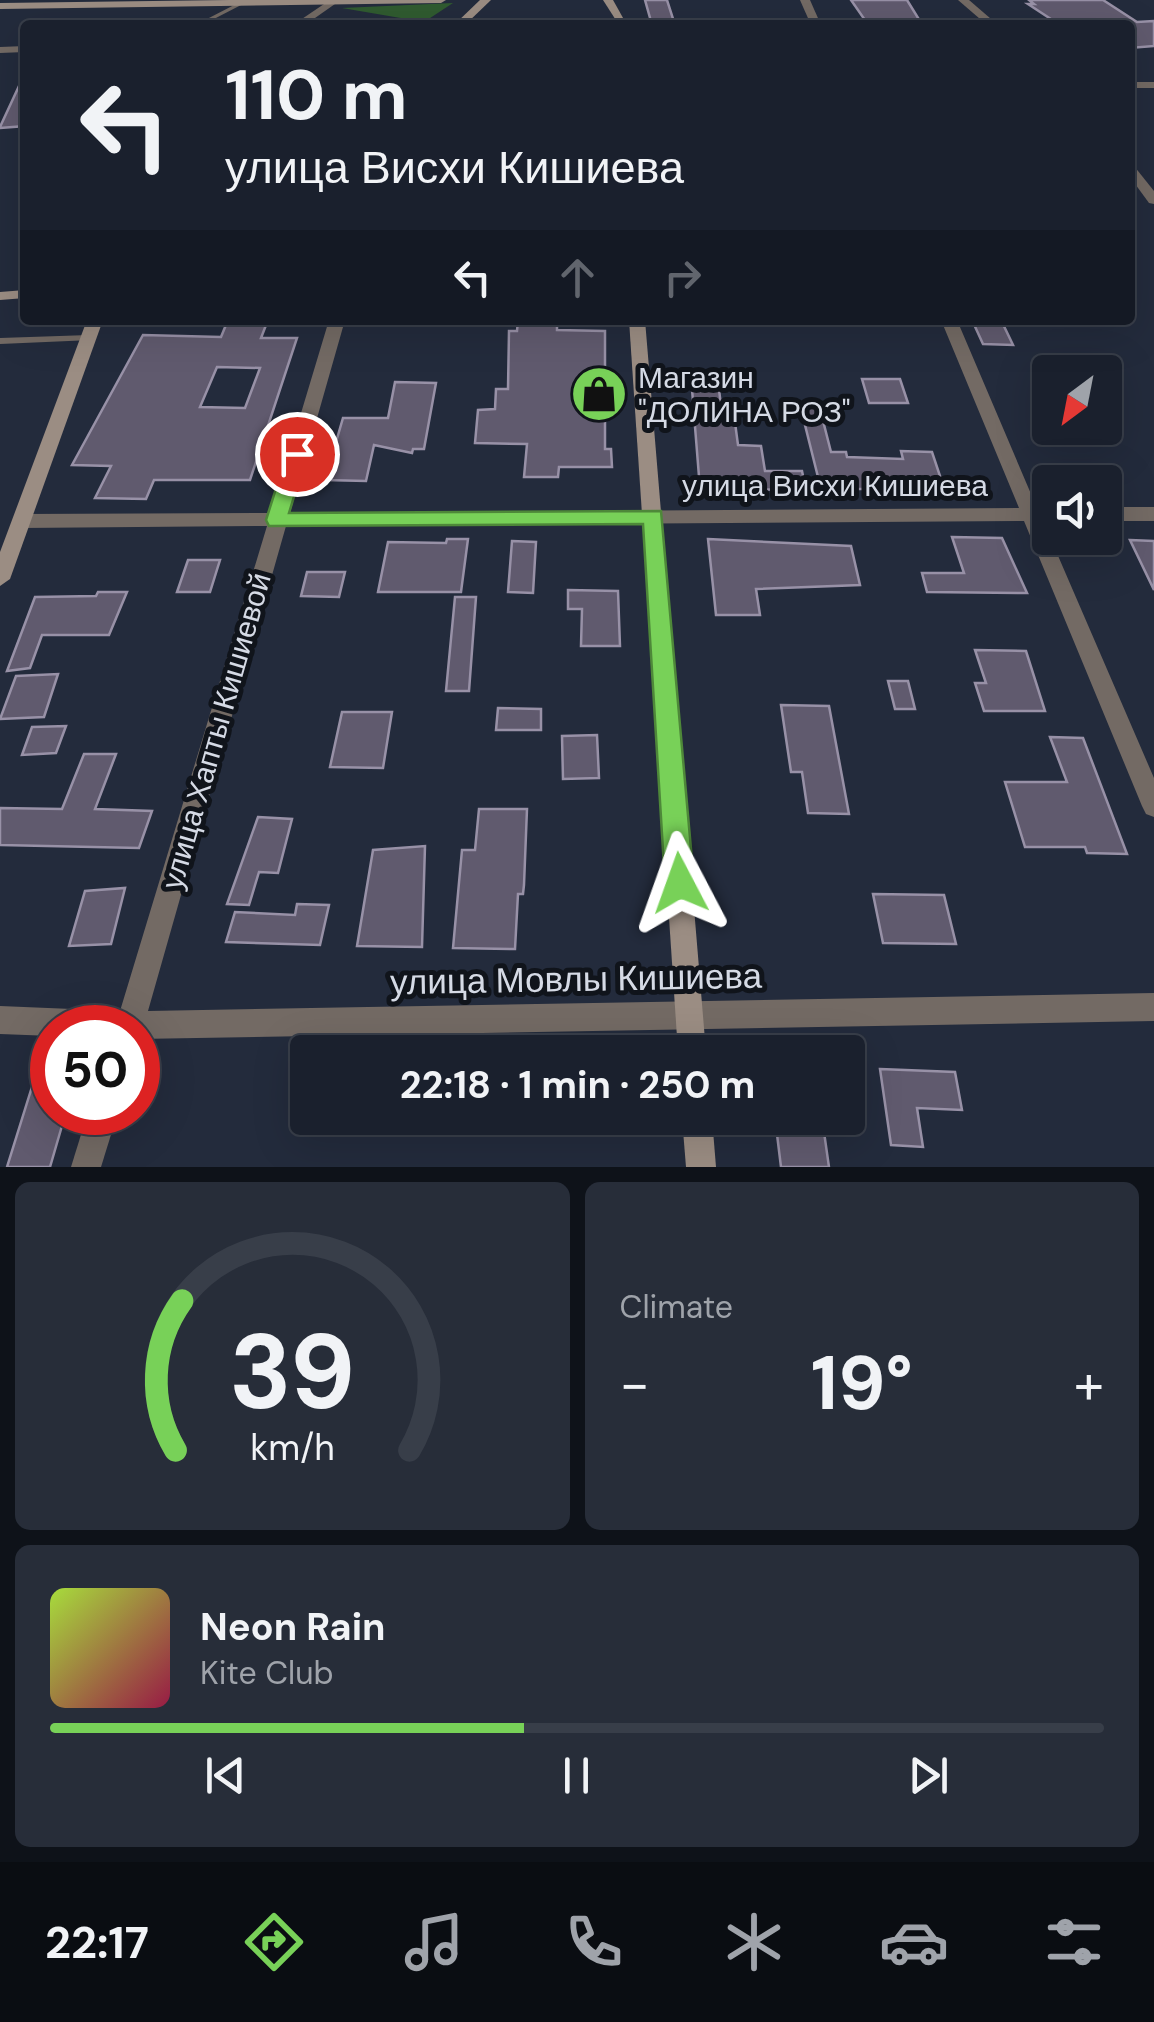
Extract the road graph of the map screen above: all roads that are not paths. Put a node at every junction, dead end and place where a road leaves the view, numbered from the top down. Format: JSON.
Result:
{"nodes":[{"id":1,"x":390,"y":0,"type":"edge"},
{"id":2,"x":441,"y":0,"type":"edge"},
{"id":3,"x":486,"y":0,"type":"edge"},
{"id":4,"x":963,"y":0,"type":"edge"},
{"id":5,"x":139,"y":2,"type":"edge"},
{"id":6,"x":307,"y":2,"type":"edge"},
{"id":7,"x":240,"y":4,"type":"junction"},
{"id":8,"x":330,"y":4,"type":"junction"},
{"id":9,"x":362,"y":4,"type":"junction"},
{"id":10,"x":0,"y":6,"type":"edge"},
{"id":11,"x":210,"y":19,"type":"dead end"},
{"id":12,"x":306,"y":20,"type":"edge"},
{"id":13,"x":464,"y":20,"type":"edge"},
{"id":14,"x":986,"y":20,"type":"edge"},
{"id":15,"x":1135,"y":175,"type":"edge"},
{"id":16,"x":1154,"y":200,"type":"edge"},
{"id":17,"x":335,"y":325,"type":"edge"},
{"id":18,"x":637,"y":325,"type":"edge"},
{"id":19,"x":952,"y":325,"type":"edge"},
{"id":20,"x":92,"y":329,"type":"edge"},
{"id":21,"x":0,"y":341,"type":"edge"},
{"id":22,"x":1032,"y":497,"type":"edge"},
{"id":23,"x":1032,"y":514,"type":"edge"},
{"id":24,"x":1122,"y":514,"type":"edge"},
{"id":25,"x":1154,"y":514,"type":"edge"},
{"id":26,"x":653,"y":516,"type":"junction"},
{"id":27,"x":276,"y":520,"type":"junction"},
{"id":28,"x":21,"y":521,"type":"junction"},
{"id":29,"x":1056,"y":555,"type":"edge"},
{"id":30,"x":0,"y":579,"type":"edge"},
{"id":31,"x":1154,"y":806,"type":"edge"},
{"id":32,"x":136,"y":1005,"type":"edge"},
{"id":33,"x":1154,"y":1007,"type":"edge"},
{"id":34,"x":689,"y":1016,"type":"junction"},
{"id":35,"x":0,"y":1020,"type":"edge"},
{"id":36,"x":30,"y":1021,"type":"edge"},
{"id":37,"x":160,"y":1025,"type":"edge"},
{"id":38,"x":691,"y":1035,"type":"edge"},
{"id":39,"x":95,"y":1135,"type":"edge"},
{"id":40,"x":698,"y":1135,"type":"edge"},
{"id":41,"x":86,"y":1167,"type":"edge"},
{"id":42,"x":701,"y":1167,"type":"edge"}],
"edges":[{"from":1,"to":9,"type":"main road"},
{"from":2,"to":9,"type":"main road"},
{"from":3,"to":13,"type":"main road"},
{"from":4,"to":14,"type":"street"},
{"from":5,"to":7,"type":"main road"},
{"from":5,"to":10,"type":"main road"},
{"from":6,"to":7,"type":"main road"},
{"from":6,"to":8,"type":"main road"},
{"from":7,"to":11,"type":"lane"},
{"from":8,"to":9,"type":"main road"},
{"from":8,"to":12,"type":"street"},
{"from":15,"to":16,"type":"street"},
{"from":17,"to":27,"type":"street","name":"улица Хапты Кишиевой"},
{"from":18,"to":26,"type":"main road"},
{"from":19,"to":22,"type":"street"},
{"from":20,"to":21,"type":"lane"},
{"from":20,"to":28,"type":"main road"},
{"from":23,"to":26,"type":"street","name":"улица Висхи Кишиева"},
{"from":24,"to":25,"type":"street"},
{"from":26,"to":27,"type":"street","name":"улица Висхи Кишиева"},
{"from":26,"to":34,"type":"main road"},
{"from":27,"to":28,"type":"street","name":"улица Висхи Кишиева"},
{"from":27,"to":32,"type":"street","name":"улица Хапты Кишиевой"},
{"from":28,"to":30,"type":"main road"},
{"from":29,"to":31,"type":"street"},
{"from":33,"to":34,"type":"street","name":"улица Мовлы Кишиева"},
{"from":34,"to":37,"type":"street","name":"улица Мовлы Кишиева"},
{"from":34,"to":38,"type":"main road"},
{"from":35,"to":36,"type":"street","name":"улица Мовлы Кишиева"},
{"from":39,"to":41,"type":"street"},
{"from":40,"to":42,"type":"main road"}]}
